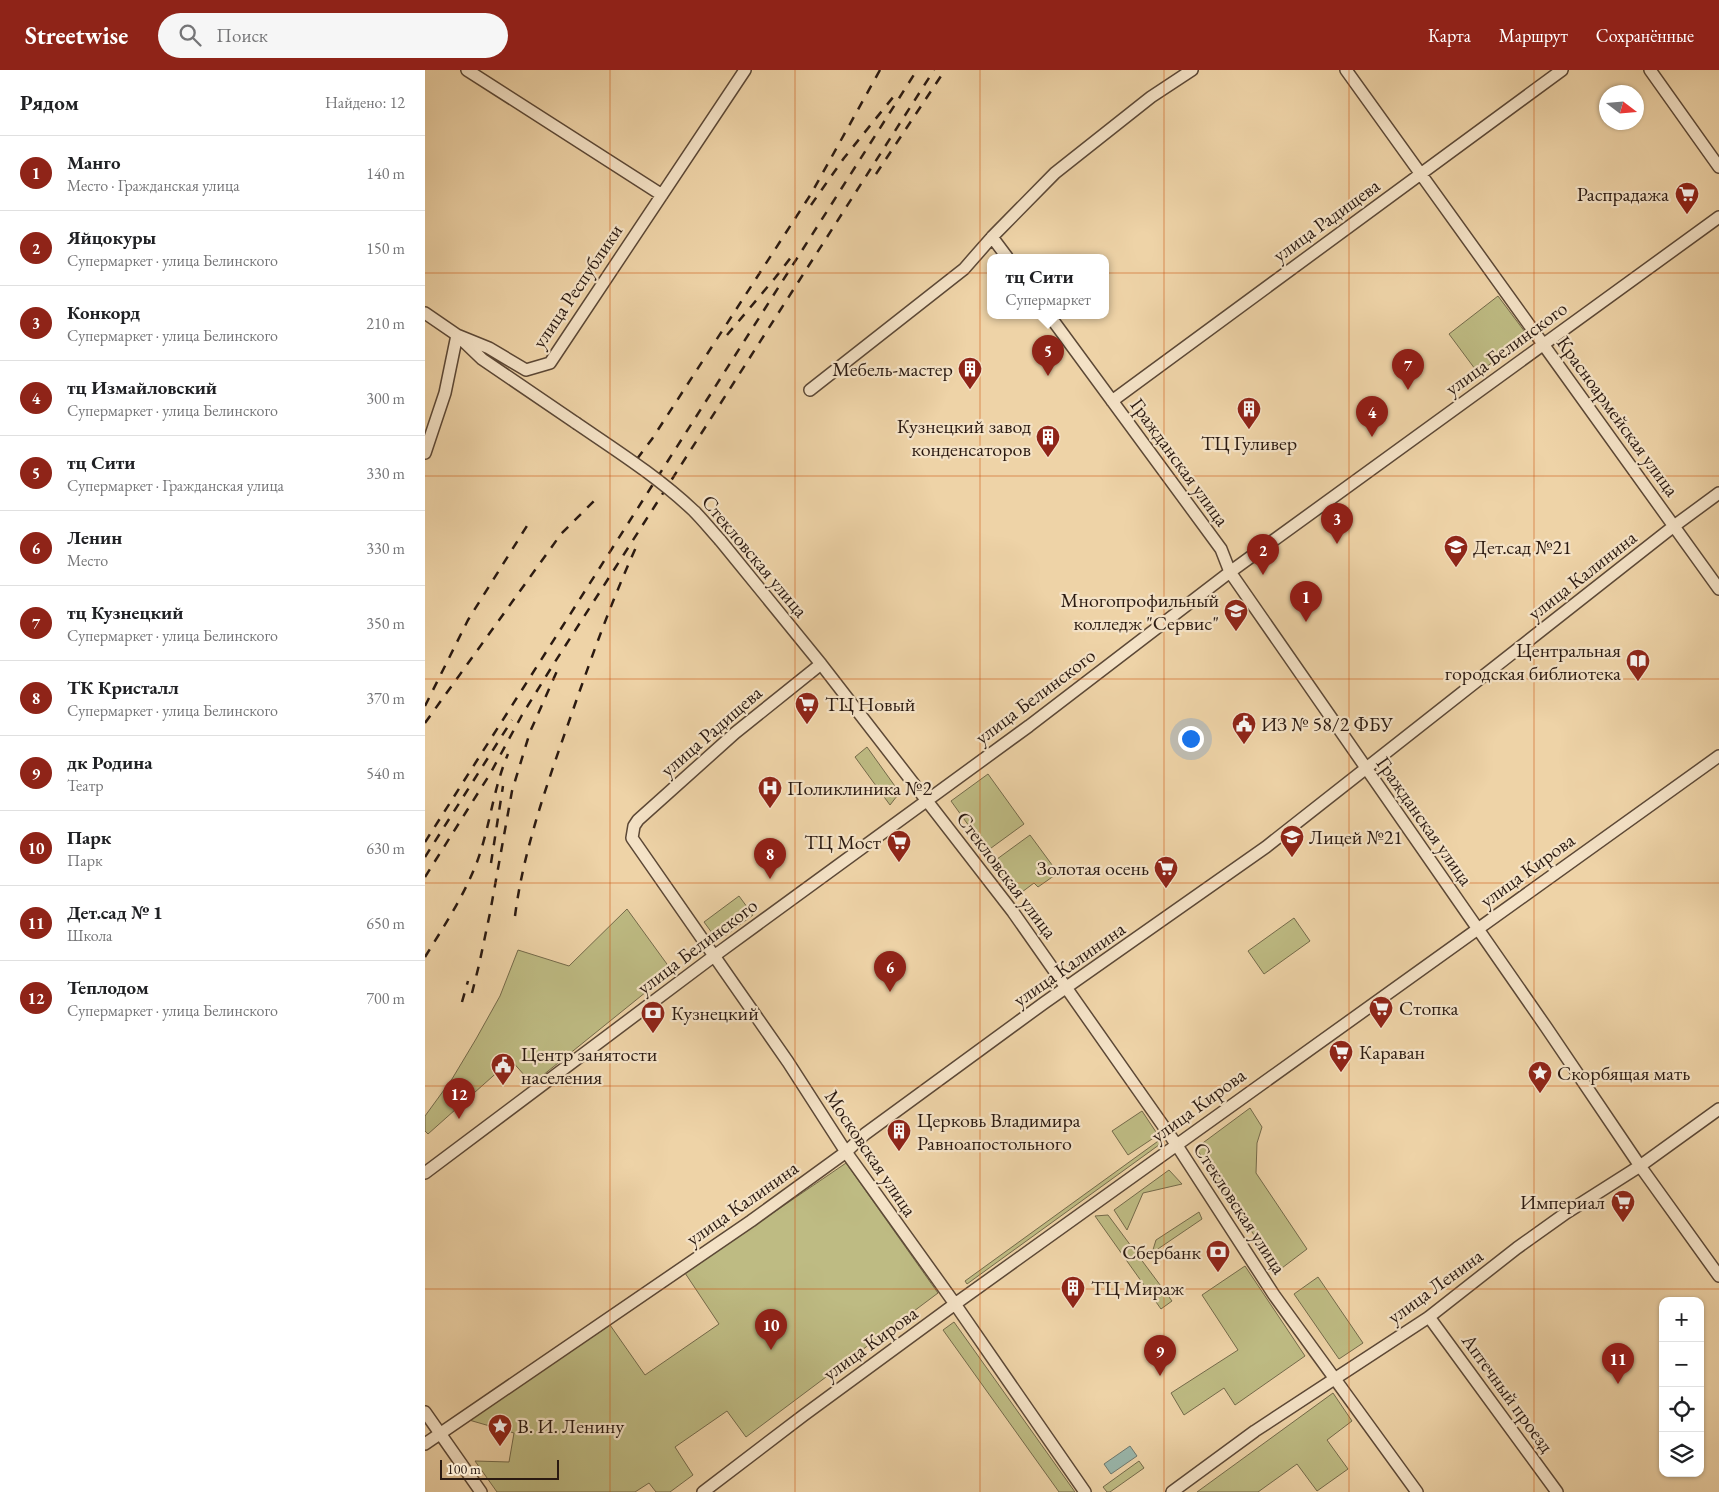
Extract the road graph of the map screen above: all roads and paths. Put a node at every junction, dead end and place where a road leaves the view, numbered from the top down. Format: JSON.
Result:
{"nodes":[{"id":1,"x":467,"y":70,"type":"edge"},
{"id":2,"x":745,"y":70,"type":"edge"},
{"id":3,"x":1192,"y":70,"type":"edge"},
{"id":4,"x":1346,"y":70,"type":"edge"},
{"id":5,"x":1562,"y":70,"type":"edge"},
{"id":6,"x":1650,"y":70,"type":"edge"},
{"id":7,"x":1719,"y":167,"type":"edge"},
{"id":8,"x":1420,"y":173,"type":"junction"},
{"id":9,"x":662,"y":195,"type":"junction"},
{"id":10,"x":1719,"y":217,"type":"edge"},
{"id":11,"x":992,"y":237,"type":"junction"},
{"id":12,"x":1005,"y":254,"type":"edge"},
{"id":13,"x":425,"y":313,"type":"edge"},
{"id":14,"x":1052,"y":319,"type":"edge"},
{"id":15,"x":457,"y":335,"type":"junction"},
{"id":16,"x":1543,"y":344,"type":"junction"},
{"id":17,"x":810,"y":390,"type":"dead end"},
{"id":18,"x":1112,"y":401,"type":"junction"},
{"id":19,"x":425,"y":453,"type":"edge"},
{"id":20,"x":1719,"y":493,"type":"edge"},
{"id":21,"x":1674,"y":526,"type":"junction"},
{"id":22,"x":1230,"y":572,"type":"junction"},
{"id":23,"x":1719,"y":589,"type":"edge"},
{"id":24,"x":821,"y":664,"type":"junction"},
{"id":25,"x":1719,"y":756,"type":"edge"},
{"id":26,"x":1367,"y":769,"type":"junction"},
{"id":27,"x":926,"y":799,"type":"junction"},
{"id":28,"x":632,"y":832,"type":"joint"},
{"id":29,"x":1477,"y":930,"type":"junction"},
{"id":30,"x":714,"y":956,"type":"junction"},
{"id":31,"x":1066,"y":988,"type":"junction"},
{"id":32,"x":1719,"y":1109,"type":"edge"},
{"id":33,"x":1176,"y":1144,"type":"junction"},
{"id":34,"x":846,"y":1152,"type":"junction"},
{"id":35,"x":1640,"y":1166,"type":"junction"},
{"id":36,"x":425,"y":1173,"type":"edge"},
{"id":37,"x":1719,"y":1276,"type":"edge"},
{"id":38,"x":955,"y":1304,"type":"junction"},
{"id":39,"x":1429,"y":1317,"type":"junction"},
{"id":40,"x":1333,"y":1378,"type":"junction"},
{"id":41,"x":425,"y":1412,"type":"edge"},
{"id":42,"x":440,"y":1434,"type":"junction"},
{"id":43,"x":425,"y":1444,"type":"edge"},
{"id":44,"x":481,"y":1492,"type":"edge"},
{"id":45,"x":703,"y":1492,"type":"edge"},
{"id":46,"x":1085,"y":1492,"type":"edge"},
{"id":47,"x":1172,"y":1492,"type":"edge"},
{"id":48,"x":1417,"y":1492,"type":"edge"},
{"id":49,"x":1557,"y":1492,"type":"edge"}],
"edges":[{"from":1,"to":9,"type":"street"},
{"from":2,"to":9,"type":"street","name":"улица Республики"},
{"from":3,"to":11,"type":"street"},
{"from":4,"to":8,"type":"street","name":"Красноармейская улица"},
{"from":5,"to":8,"type":"street","name":"улица Радищева"},
{"from":6,"to":7,"type":"street"},
{"from":8,"to":16,"type":"street","name":"Красноармейская улица"},
{"from":8,"to":18,"type":"street","name":"улица Радищева"},
{"from":9,"to":15,"type":"street","name":"улица Республики"},
{"from":10,"to":16,"type":"street","name":"улица Белинского"},
{"from":11,"to":12,"type":"street"},
{"from":11,"to":17,"type":"street"},
{"from":13,"to":15,"type":"street"},
{"from":14,"to":18,"type":"street","name":"Гражданская улица"},
{"from":15,"to":19,"type":"street"},
{"from":15,"to":24,"type":"street","name":"Стекловская улица","bridge":true},
{"from":16,"to":21,"type":"street","name":"Красноармейская улица"},
{"from":16,"to":22,"type":"street","name":"улица Белинского"},
{"from":18,"to":22,"type":"street","name":"Гражданская улица"},
{"from":20,"to":21,"type":"street","name":"улица Калинина"},
{"from":21,"to":23,"type":"street","name":"Красноармейская улица"},
{"from":21,"to":26,"type":"street","name":"улица Калинина"},
{"from":22,"to":26,"type":"street","name":"Гражданская улица"},
{"from":22,"to":27,"type":"street","name":"улица Белинского"},
{"from":24,"to":27,"type":"street","name":"Стекловская улица"},
{"from":24,"to":28,"type":"street","name":"улица Радищева"},
{"from":25,"to":29,"type":"street","name":"улица Кирова"},
{"from":26,"to":29,"type":"street","name":"Гражданская улица"},
{"from":26,"to":31,"type":"street","name":"улица Калинина"},
{"from":27,"to":30,"type":"street","name":"улица Белинского"},
{"from":27,"to":31,"type":"street","name":"Стекловская улица"},
{"from":28,"to":30,"type":"street","name":"Московская улица"},
{"from":29,"to":33,"type":"street","name":"улица Кирова"},
{"from":29,"to":35,"type":"street","name":"Гражданская улица"},
{"from":30,"to":34,"type":"street","name":"Московская улица"},
{"from":30,"to":36,"type":"street","name":"улица Белинского"},
{"from":31,"to":33,"type":"street","name":"Стекловская улица"},
{"from":31,"to":34,"type":"street","name":"улица Калинина"},
{"from":32,"to":35,"type":"street","name":"улица Ленина"},
{"from":33,"to":38,"type":"street","name":"улица Кирова"},
{"from":33,"to":40,"type":"street","name":"Стекловская улица"},
{"from":34,"to":38,"type":"street","name":"Московская улица"},
{"from":34,"to":42,"type":"street","name":"улица Калинина"},
{"from":35,"to":37,"type":"street","name":"Гражданская улица"},
{"from":35,"to":39,"type":"street","name":"улица Ленина"},
{"from":38,"to":45,"type":"street","name":"улица Кирова"},
{"from":38,"to":46,"type":"street","name":"Московская улица"},
{"from":39,"to":40,"type":"street","name":"улица Ленина"},
{"from":39,"to":49,"type":"street","name":"Аптечный проезд"},
{"from":40,"to":47,"type":"street","name":"улица Ленина"},
{"from":40,"to":48,"type":"street","name":"Стекловская улица"},
{"from":41,"to":42,"type":"street"},
{"from":42,"to":43,"type":"street","name":"улица Калинина"},
{"from":42,"to":44,"type":"street"}]}
